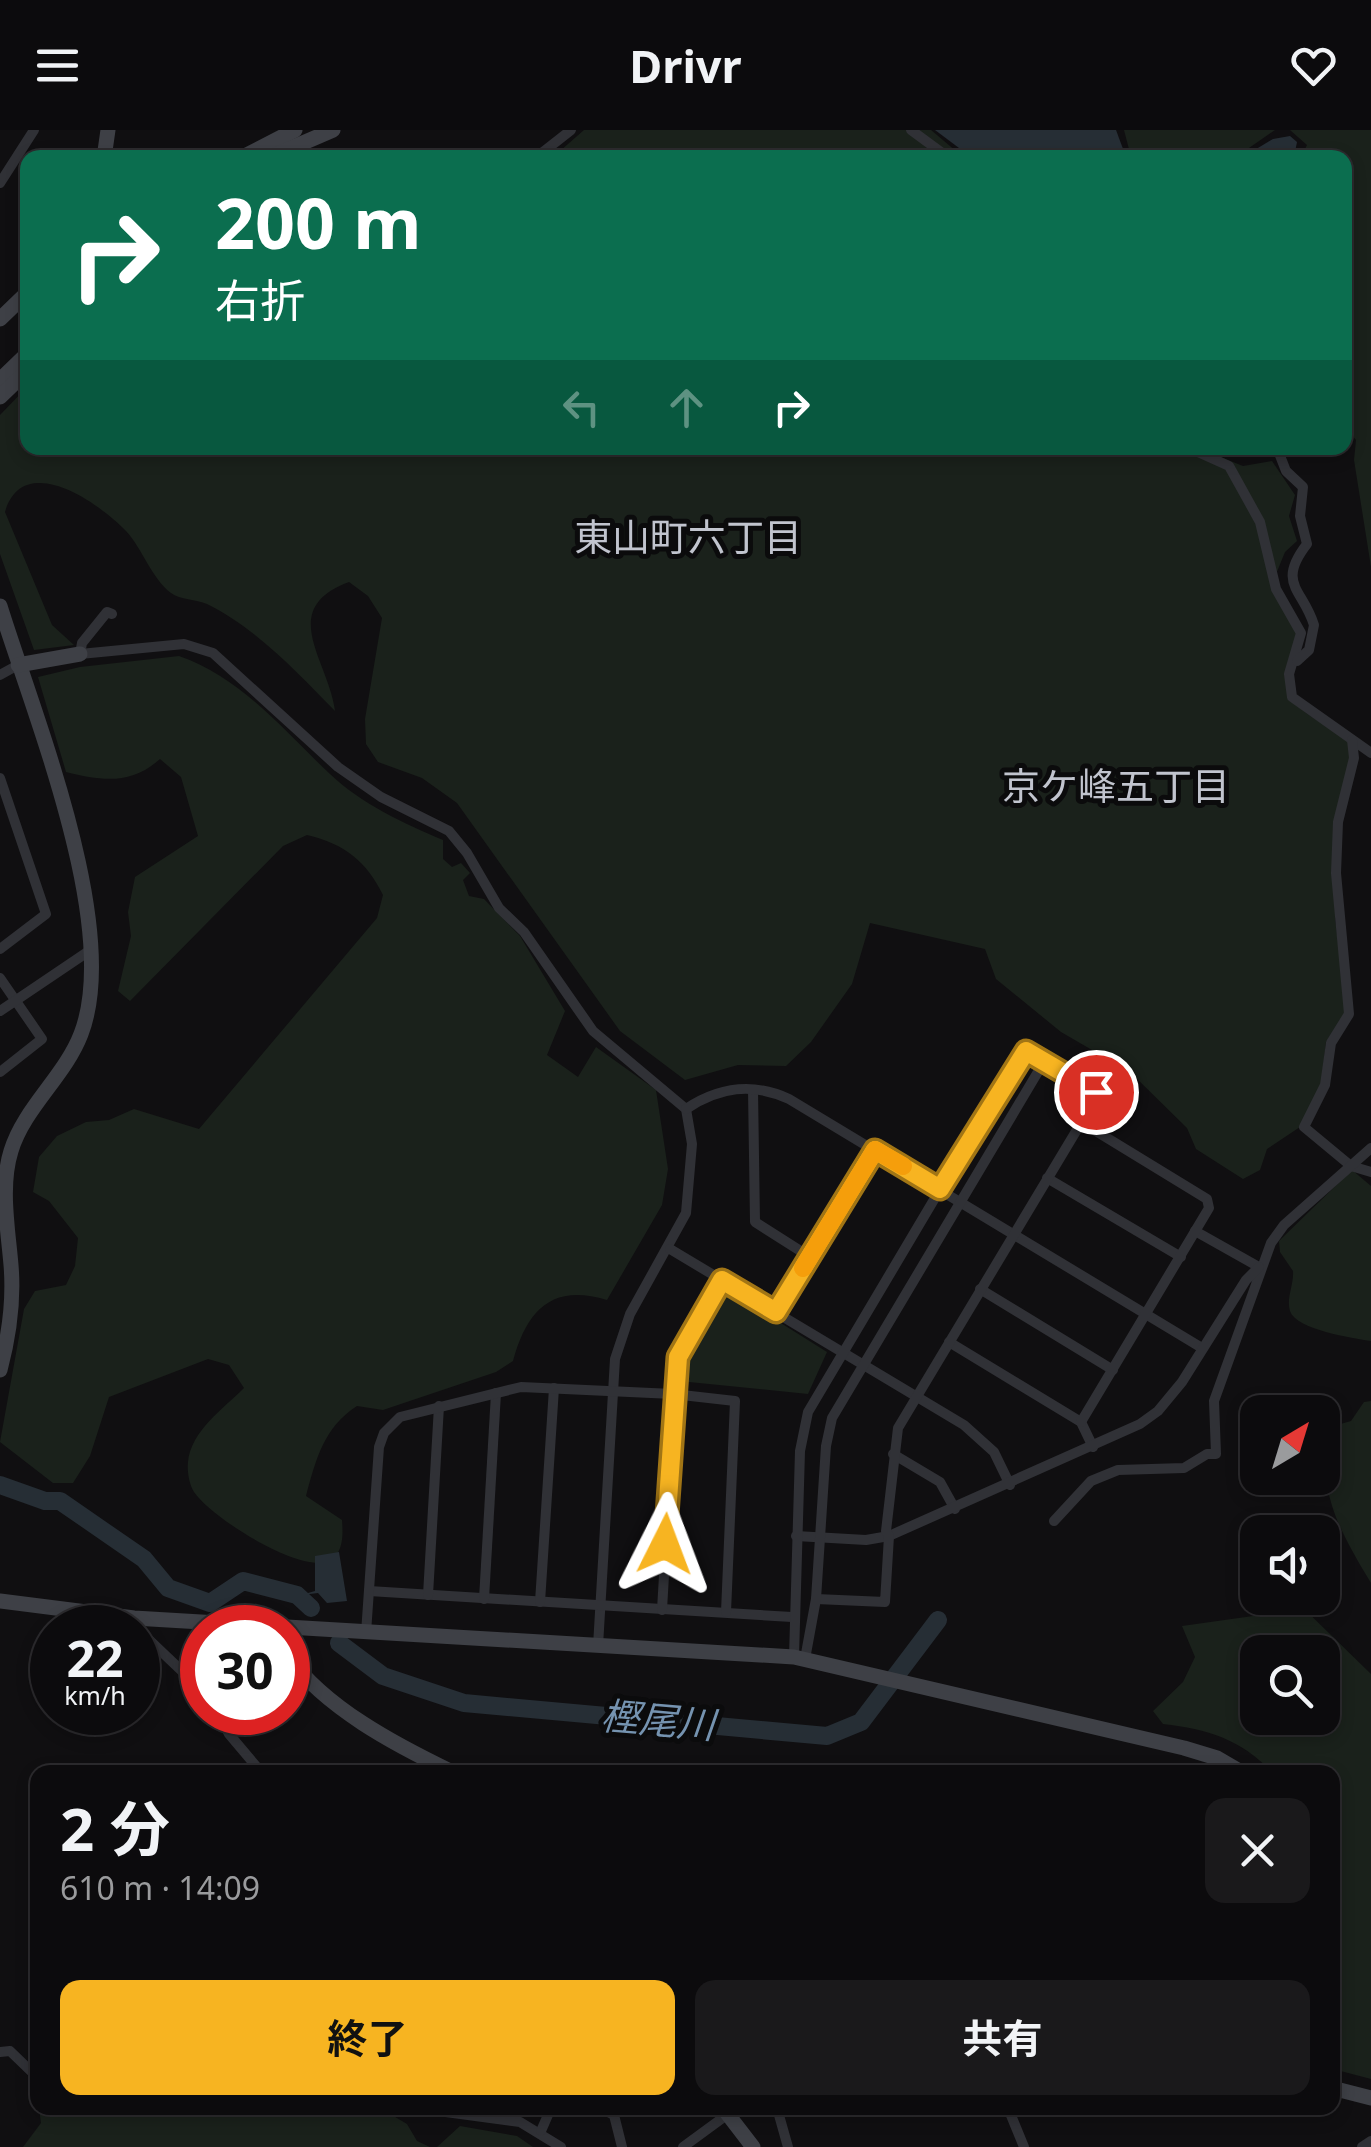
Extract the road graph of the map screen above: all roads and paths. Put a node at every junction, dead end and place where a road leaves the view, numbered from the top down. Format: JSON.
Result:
{"nodes":[{"id":1,"x":296,"y":130,"type":"edge"},
{"id":2,"x":332,"y":130,"type":"edge"},
{"id":3,"x":571,"y":130,"type":"edge"},
{"id":4,"x":911,"y":130,"type":"edge"},
{"id":5,"x":257,"y":150,"type":"edge"},
{"id":6,"x":286,"y":150,"type":"edge"},
{"id":7,"x":546,"y":150,"type":"edge"},
{"id":8,"x":938,"y":150,"type":"edge"},
{"id":9,"x":20,"y":152,"type":"edge"},
{"id":10,"x":0,"y":183,"type":"edge"},
{"id":11,"x":20,"y":300,"type":"edge"},
{"id":12,"x":0,"y":319,"type":"edge"},
{"id":13,"x":20,"y":361,"type":"edge"},
{"id":14,"x":20,"y":377,"type":"edge"},
{"id":15,"x":0,"y":380,"type":"edge"},
{"id":16,"x":0,"y":396,"type":"edge"},
{"id":17,"x":1204,"y":455,"type":"edge"},
{"id":18,"x":1279,"y":455,"type":"edge"},
{"id":19,"x":0,"y":606,"type":"edge"},
{"id":20,"x":112,"y":614,"type":"dead end"},
{"id":21,"x":80,"y":654,"type":"junction"},
{"id":22,"x":18,"y":666,"type":"junction"},
{"id":23,"x":1293,"y":666,"type":"junction"},
{"id":24,"x":0,"y":675,"type":"edge"},
{"id":25,"x":1352,"y":740,"type":"junction"},
{"id":26,"x":1371,"y":753,"type":"edge"},
{"id":27,"x":0,"y":778,"type":"edge"},
{"id":28,"x":0,"y":949,"type":"edge"},
{"id":29,"x":89,"y":950,"type":"junction"},
{"id":30,"x":0,"y":978,"type":"edge"},
{"id":31,"x":16,"y":1000,"type":"junction"},
{"id":32,"x":0,"y":1011,"type":"edge"},
{"id":33,"x":1045,"y":1060,"type":"junction"},
{"id":34,"x":0,"y":1072,"type":"edge"},
{"id":35,"x":753,"y":1090,"type":"junction"},
{"id":36,"x":686,"y":1109,"type":"junction"},
{"id":37,"x":1081,"y":1122,"type":"junction"},
{"id":38,"x":5,"y":1148,"type":"edge"},
{"id":39,"x":1371,"y":1148,"type":"edge"},
{"id":40,"x":875,"y":1150,"type":"junction"},
{"id":41,"x":1351,"y":1166,"type":"junction"},
{"id":42,"x":1371,"y":1172,"type":"edge"},
{"id":43,"x":1047,"y":1178,"type":"junction"},
{"id":44,"x":940,"y":1189,"type":"junction"},
{"id":45,"x":960,"y":1202,"type":"junction"},
{"id":46,"x":1195,"y":1232,"type":"junction"},
{"id":47,"x":1013,"y":1234,"type":"junction"},
{"id":48,"x":4,"y":1248,"type":"edge"},
{"id":49,"x":670,"y":1248,"type":"junction"},
{"id":50,"x":810,"y":1256,"type":"junction"},
{"id":51,"x":1180,"y":1257,"type":"junction"},
{"id":52,"x":1259,"y":1268,"type":"junction"},
{"id":53,"x":722,"y":1280,"type":"junction"},
{"id":54,"x":980,"y":1289,"type":"junction"},
{"id":55,"x":776,"y":1312,"type":"junction"},
{"id":56,"x":1146,"y":1314,"type":"junction"},
{"id":57,"x":949,"y":1342,"type":"junction"},
{"id":58,"x":1202,"y":1348,"type":"junction"},
{"id":59,"x":841,"y":1352,"type":"junction"},
{"id":60,"x":861,"y":1364,"type":"junction"},
{"id":61,"x":0,"y":1370,"type":"edge"},
{"id":62,"x":1113,"y":1370,"type":"junction"},
{"id":63,"x":554,"y":1388,"type":"junction"},
{"id":64,"x":613,"y":1391,"type":"junction"},
{"id":65,"x":496,"y":1393,"type":"junction"},
{"id":66,"x":673,"y":1394,"type":"junction"},
{"id":67,"x":915,"y":1396,"type":"junction"},
{"id":68,"x":439,"y":1406,"type":"junction"},
{"id":69,"x":1081,"y":1422,"type":"junction"},
{"id":70,"x":1093,"y":1447,"type":"junction"},
{"id":71,"x":893,"y":1454,"type":"junction"},
{"id":72,"x":1010,"y":1485,"type":"junction"},
{"id":73,"x":955,"y":1509,"type":"junction"},
{"id":74,"x":1054,"y":1521,"type":"dead end"},
{"id":75,"x":796,"y":1536,"type":"junction"},
{"id":76,"x":889,"y":1536,"type":"junction"},
{"id":77,"x":820,"y":1538,"type":"junction"},
{"id":78,"x":369,"y":1591,"type":"junction"},
{"id":79,"x":428,"y":1595,"type":"junction"},
{"id":80,"x":484,"y":1599,"type":"junction"},
{"id":81,"x":0,"y":1600,"type":"edge"},
{"id":82,"x":816,"y":1600,"type":"junction"},
{"id":83,"x":540,"y":1602,"type":"junction"},
{"id":84,"x":37,"y":1605,"type":"edge"},
{"id":85,"x":600,"y":1605,"type":"junction"},
{"id":86,"x":662,"y":1610,"type":"junction"},
{"id":87,"x":726,"y":1612,"type":"junction"},
{"id":88,"x":792,"y":1618,"type":"junction"},
{"id":89,"x":310,"y":1629,"type":"edge"},
{"id":90,"x":366,"y":1633,"type":"junction"},
{"id":91,"x":598,"y":1646,"type":"junction"},
{"id":92,"x":160,"y":1650,"type":"edge"},
{"id":93,"x":799,"y":1658,"type":"junction"},
{"id":94,"x":180,"y":1669,"type":"edge"},
{"id":95,"x":310,"y":1676,"type":"edge"},
{"id":96,"x":230,"y":1735,"type":"edge"},
{"id":97,"x":254,"y":1765,"type":"edge"},
{"id":98,"x":440,"y":1765,"type":"edge"},
{"id":99,"x":1229,"y":1765,"type":"edge"},
{"id":100,"x":0,"y":2052,"type":"edge"},
{"id":101,"x":30,"y":2070,"type":"edge"},
{"id":102,"x":1340,"y":2090,"type":"edge"},
{"id":103,"x":1371,"y":2098,"type":"edge"},
{"id":104,"x":468,"y":2115,"type":"edge"},
{"id":105,"x":548,"y":2115,"type":"edge"},
{"id":106,"x":614,"y":2115,"type":"edge"},
{"id":107,"x":720,"y":2115,"type":"edge"},
{"id":108,"x":728,"y":2115,"type":"edge"},
{"id":109,"x":778,"y":2115,"type":"edge"},
{"id":110,"x":1011,"y":2115,"type":"edge"},
{"id":111,"x":541,"y":2132,"type":"junction"},
{"id":112,"x":1371,"y":2141,"type":"edge"},
{"id":113,"x":561,"y":2147,"type":"edge"},
{"id":114,"x":622,"y":2147,"type":"edge"},
{"id":115,"x":684,"y":2147,"type":"edge"},
{"id":116,"x":753,"y":2147,"type":"edge"},
{"id":117,"x":788,"y":2147,"type":"edge"},
{"id":118,"x":1024,"y":2147,"type":"edge"},
{"id":119,"x":1362,"y":2147,"type":"edge"}],
"edges":[{"from":1,"to":5,"type":"street"},
{"from":2,"to":6,"type":"street"},
{"from":3,"to":7,"type":"street"},
{"from":4,"to":8,"type":"street"},
{"from":9,"to":10,"type":"street"},
{"from":11,"to":12,"type":"street"},
{"from":13,"to":15,"type":"street"},
{"from":14,"to":16,"type":"street"},
{"from":17,"to":23,"type":"street"},
{"from":18,"to":23,"type":"street"},
{"from":19,"to":22,"type":"street"},
{"from":20,"to":21,"type":"street"},
{"from":21,"to":22,"type":"street"},
{"from":21,"to":36,"type":"street"},
{"from":22,"to":24,"type":"street"},
{"from":22,"to":29,"type":"street"},
{"from":23,"to":25,"type":"street"},
{"from":25,"to":26,"type":"street"},
{"from":25,"to":41,"type":"street"},
{"from":27,"to":28,"type":"street"},
{"from":29,"to":31,"type":"street"},
{"from":29,"to":38,"type":"street"},
{"from":30,"to":31,"type":"street"},
{"from":31,"to":32,"type":"street"},
{"from":31,"to":34,"type":"street"},
{"from":33,"to":37,"type":"street"},
{"from":33,"to":44,"type":"street"},
{"from":33,"to":45,"type":"street"},
{"from":35,"to":36,"type":"street"},
{"from":35,"to":40,"type":"street"},
{"from":35,"to":50,"type":"street"},
{"from":36,"to":49,"type":"street"},
{"from":37,"to":43,"type":"street"},
{"from":37,"to":46,"type":"street"},
{"from":38,"to":48,"type":"street"},
{"from":39,"to":41,"type":"street"},
{"from":40,"to":44,"type":"street"},
{"from":40,"to":50,"type":"street"},
{"from":41,"to":42,"type":"street"},
{"from":41,"to":52,"type":"street"},
{"from":43,"to":47,"type":"street"},
{"from":43,"to":51,"type":"street"},
{"from":44,"to":45,"type":"street"},
{"from":44,"to":59,"type":"street"},
{"from":45,"to":47,"type":"street"},
{"from":45,"to":60,"type":"street"},
{"from":46,"to":51,"type":"street"},
{"from":46,"to":52,"type":"street"},
{"from":47,"to":54,"type":"street"},
{"from":47,"to":56,"type":"street"},
{"from":48,"to":61,"type":"street"},
{"from":49,"to":53,"type":"street"},
{"from":49,"to":64,"type":"street"},
{"from":50,"to":55,"type":"street"},
{"from":51,"to":56,"type":"street"},
{"from":52,"to":58,"type":"street"},
{"from":52,"to":74,"type":"street"},
{"from":53,"to":55,"type":"street"},
{"from":53,"to":66,"type":"street"},
{"from":54,"to":57,"type":"street"},
{"from":54,"to":62,"type":"street"},
{"from":55,"to":59,"type":"street"},
{"from":56,"to":58,"type":"street"},
{"from":56,"to":62,"type":"street"},
{"from":57,"to":67,"type":"street"},
{"from":57,"to":69,"type":"street"},
{"from":58,"to":70,"type":"street"},
{"from":59,"to":60,"type":"street"},
{"from":59,"to":75,"type":"street"},
{"from":60,"to":67,"type":"street"},
{"from":60,"to":77,"type":"street"},
{"from":62,"to":69,"type":"street"},
{"from":63,"to":64,"type":"street"},
{"from":63,"to":65,"type":"street"},
{"from":63,"to":83,"type":"street"},
{"from":64,"to":66,"type":"street"},
{"from":64,"to":85,"type":"street"},
{"from":65,"to":68,"type":"street"},
{"from":65,"to":80,"type":"street"},
{"from":66,"to":86,"type":"street"},
{"from":66,"to":87,"type":"street"},
{"from":67,"to":71,"type":"street"},
{"from":67,"to":72,"type":"street"},
{"from":68,"to":78,"type":"street"},
{"from":68,"to":79,"type":"street"},
{"from":69,"to":70,"type":"street"},
{"from":70,"to":72,"type":"street"},
{"from":71,"to":73,"type":"street"},
{"from":71,"to":76,"type":"street"},
{"from":72,"to":73,"type":"street"},
{"from":73,"to":76,"type":"street"},
{"from":75,"to":77,"type":"street"},
{"from":75,"to":88,"type":"street"},
{"from":76,"to":77,"type":"street"},
{"from":76,"to":82,"type":"street"},
{"from":77,"to":82,"type":"street"},
{"from":78,"to":79,"type":"street"},
{"from":78,"to":90,"type":"street"},
{"from":79,"to":80,"type":"street"},
{"from":80,"to":83,"type":"street"},
{"from":81,"to":84,"type":"street"},
{"from":82,"to":93,"type":"street"},
{"from":83,"to":85,"type":"street"},
{"from":85,"to":86,"type":"street"},
{"from":85,"to":91,"type":"street"},
{"from":86,"to":87,"type":"street"},
{"from":87,"to":88,"type":"street"},
{"from":88,"to":93,"type":"street"},
{"from":89,"to":90,"type":"street"},
{"from":90,"to":91,"type":"street"},
{"from":91,"to":93,"type":"street"},
{"from":92,"to":94,"type":"street"},
{"from":93,"to":99,"type":"street"},
{"from":95,"to":98,"type":"street"},
{"from":96,"to":97,"type":"street"},
{"from":100,"to":101,"type":"street"},
{"from":102,"to":103,"type":"street"},
{"from":104,"to":111,"type":"street"},
{"from":105,"to":111,"type":"street"},
{"from":106,"to":114,"type":"street"},
{"from":107,"to":115,"type":"street"},
{"from":108,"to":116,"type":"street"},
{"from":109,"to":117,"type":"street"},
{"from":110,"to":118,"type":"street"},
{"from":111,"to":113,"type":"street"},
{"from":112,"to":119,"type":"street"}]}
